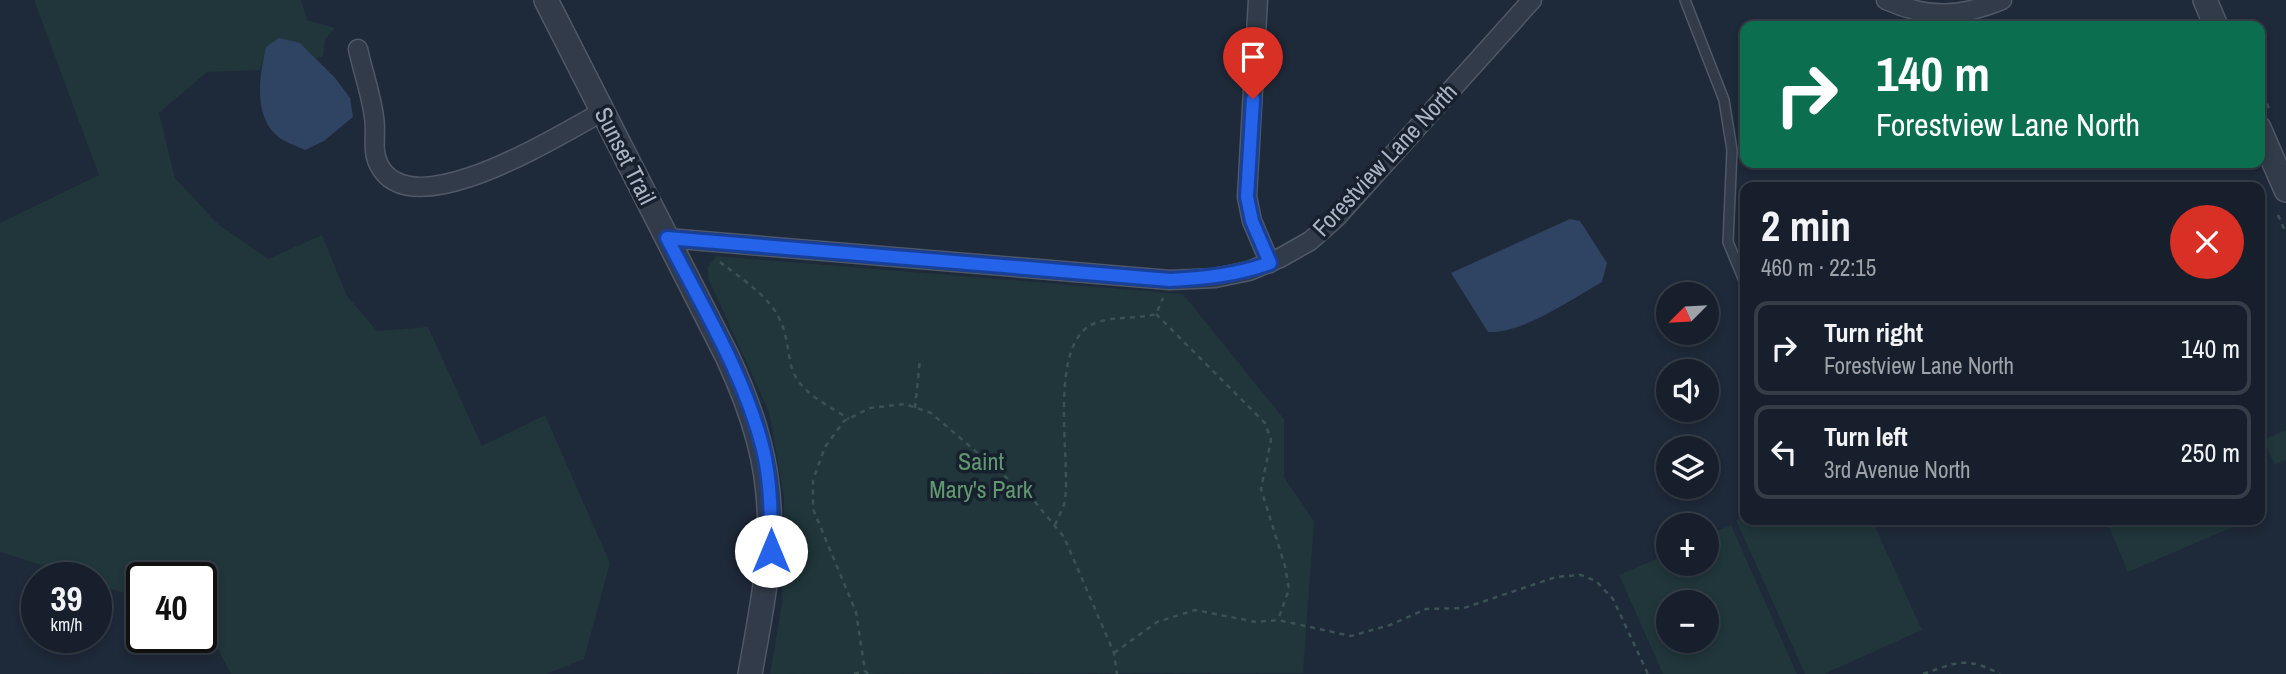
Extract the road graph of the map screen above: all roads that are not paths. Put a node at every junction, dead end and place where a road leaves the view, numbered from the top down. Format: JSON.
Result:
{"nodes":[{"id":1,"x":546,"y":0,"type":"edge"},
{"id":2,"x":1258,"y":0,"type":"edge"},
{"id":3,"x":1532,"y":0,"type":"edge"},
{"id":4,"x":1685,"y":0,"type":"edge"},
{"id":5,"x":1886,"y":0,"type":"edge"},
{"id":6,"x":2002,"y":0,"type":"edge"},
{"id":7,"x":2204,"y":0,"type":"edge"},
{"id":8,"x":1916,"y":19,"type":"edge"},
{"id":9,"x":2214,"y":21,"type":"edge"},
{"id":10,"x":358,"y":49,"type":"dead end"},
{"id":11,"x":602,"y":112,"type":"junction"},
{"id":12,"x":2265,"y":142,"type":"edge"},
{"id":13,"x":2286,"y":190,"type":"edge"},
{"id":14,"x":667,"y":238,"type":"junction"},
{"id":15,"x":1270,"y":263,"type":"junction"},
{"id":16,"x":1740,"y":271,"type":"edge"},
{"id":17,"x":750,"y":674,"type":"edge"}],
"edges":[{"from":1,"to":11,"type":"street","name":"Sunset Trail"},
{"from":2,"to":15,"type":"street"},
{"from":3,"to":15,"type":"street","name":"Forestview Lane North"},
{"from":4,"to":16,"type":"lane"},
{"from":5,"to":8,"type":"street"},
{"from":6,"to":8,"type":"street"},
{"from":7,"to":9,"type":"street"},
{"from":10,"to":11,"type":"street"},
{"from":11,"to":14,"type":"street","name":"Sunset Trail"},
{"from":12,"to":13,"type":"street"},
{"from":14,"to":15,"type":"street","name":"Forestview Lane North"},
{"from":14,"to":17,"type":"street","name":"Sunset Trail"}]}
